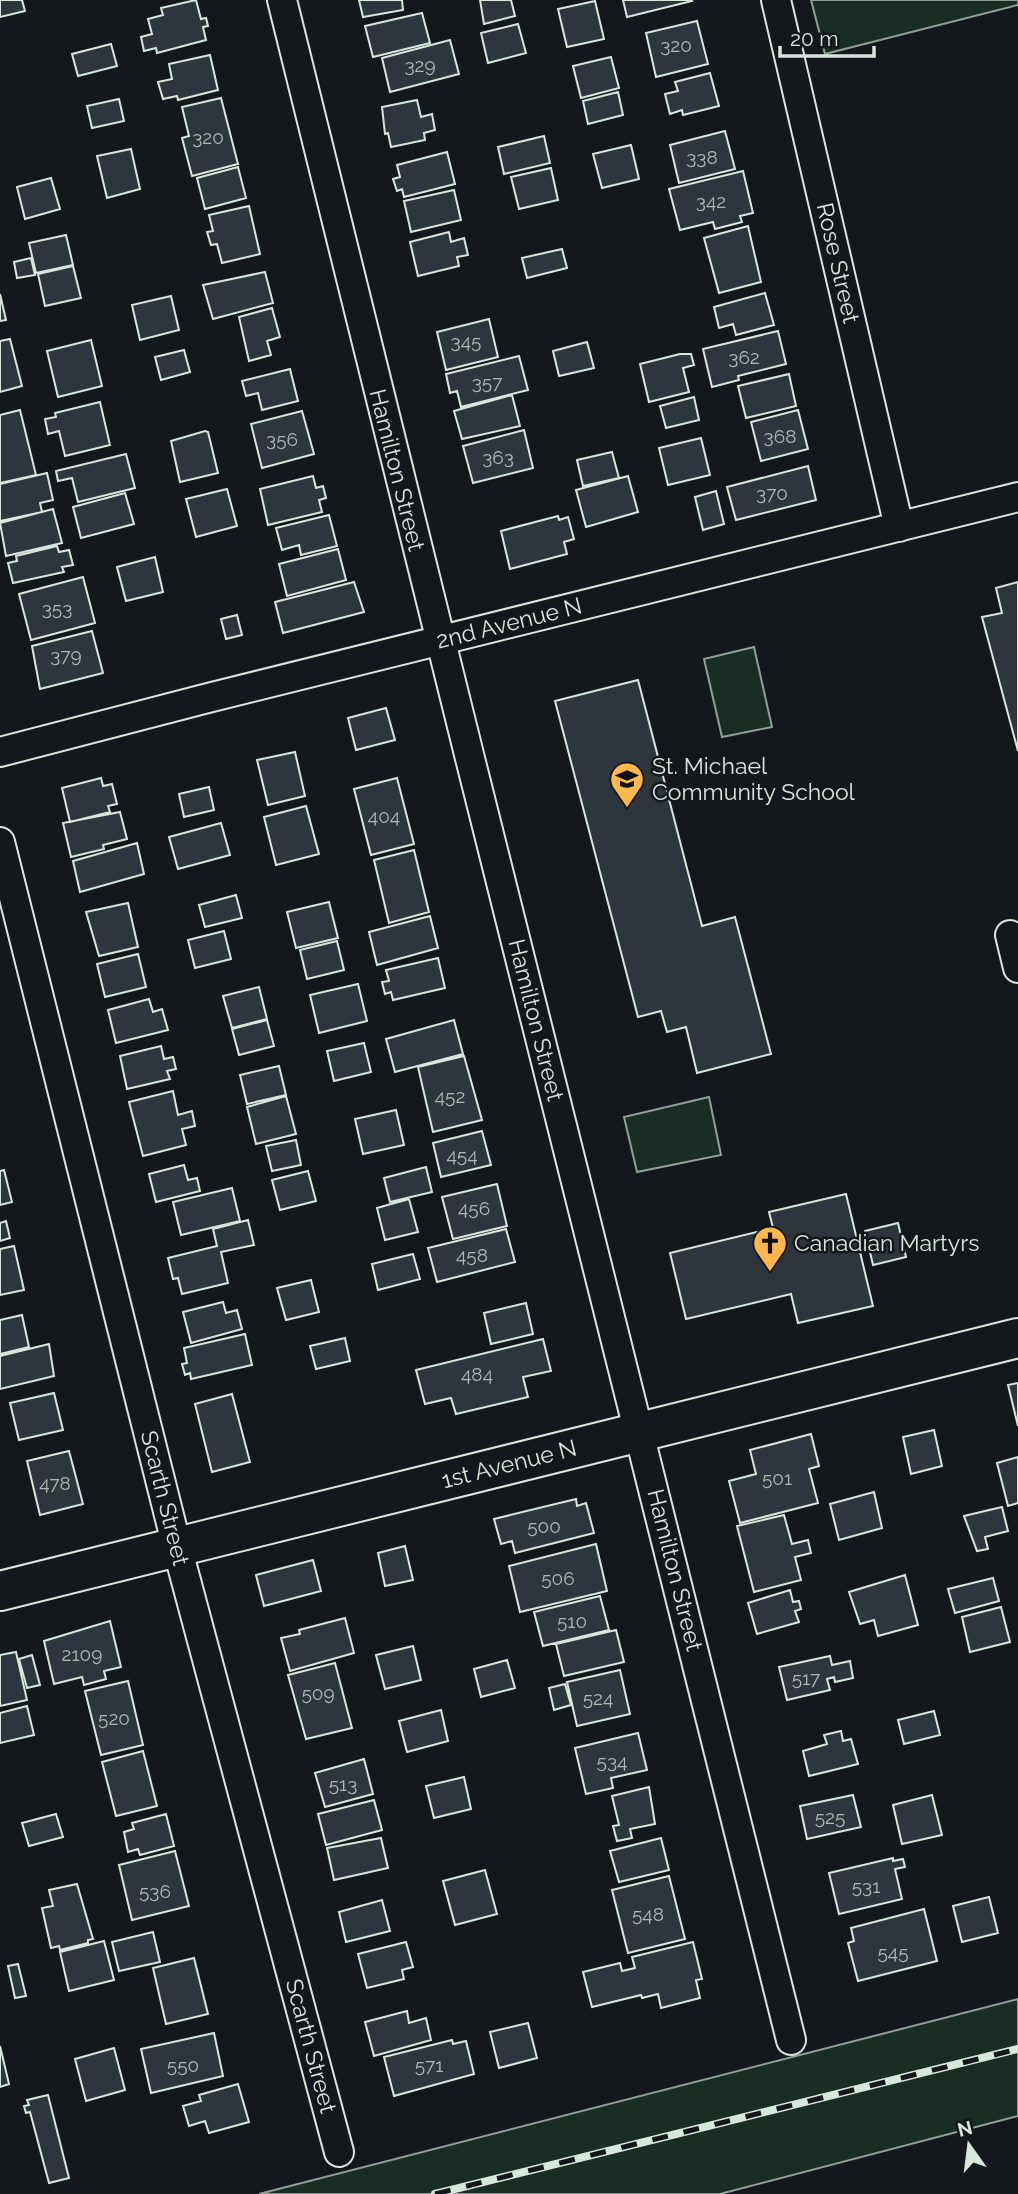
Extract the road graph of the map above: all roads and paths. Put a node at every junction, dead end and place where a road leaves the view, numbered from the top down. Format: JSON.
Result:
{"nodes":[{"id":1,"x":282,"y":0,"type":"edge"},
{"id":2,"x":776,"y":0,"type":"edge"},
{"id":3,"x":1018,"y":497,"type":"edge"},
{"id":4,"x":899,"y":527,"type":"junction"},
{"id":5,"x":439,"y":641,"type":"junction"},
{"id":6,"x":0,"y":752,"type":"edge"},
{"id":7,"x":0,"y":842,"type":"edge"},
{"id":8,"x":1010,"y":935,"type":"dead end"},
{"id":9,"x":1018,"y":968,"type":"edge"},
{"id":10,"x":1018,"y":1338,"type":"edge"},
{"id":11,"x":641,"y":1432,"type":"junction"},
{"id":12,"x":177,"y":1547,"type":"junction"},
{"id":13,"x":0,"y":1591,"type":"edge"},
{"id":14,"x":791,"y":2040,"type":"dead end"},
{"id":15,"x":339,"y":2152,"type":"dead end"}],
"edges":[{"from":1,"to":5,"type":"street","name":"Hamilton Street"},
{"from":2,"to":4,"type":"street","name":"Rose Street"},
{"from":3,"to":4,"type":"street","name":"2nd Avenue N"},
{"from":4,"to":5,"type":"street","name":"2nd Avenue N"},
{"from":5,"to":6,"type":"street","name":"2nd Avenue N"},
{"from":5,"to":11,"type":"street","name":"Hamilton Street"},
{"from":7,"to":12,"type":"street","name":"Scarth Street"},
{"from":8,"to":9,"type":"street"},
{"from":10,"to":11,"type":"street","name":"1st Avenue N"},
{"from":11,"to":12,"type":"street","name":"1st Avenue N"},
{"from":11,"to":14,"type":"street","name":"Hamilton Street"},
{"from":12,"to":13,"type":"street","name":"1st Avenue N"},
{"from":12,"to":15,"type":"street","name":"Scarth Street"}]}
